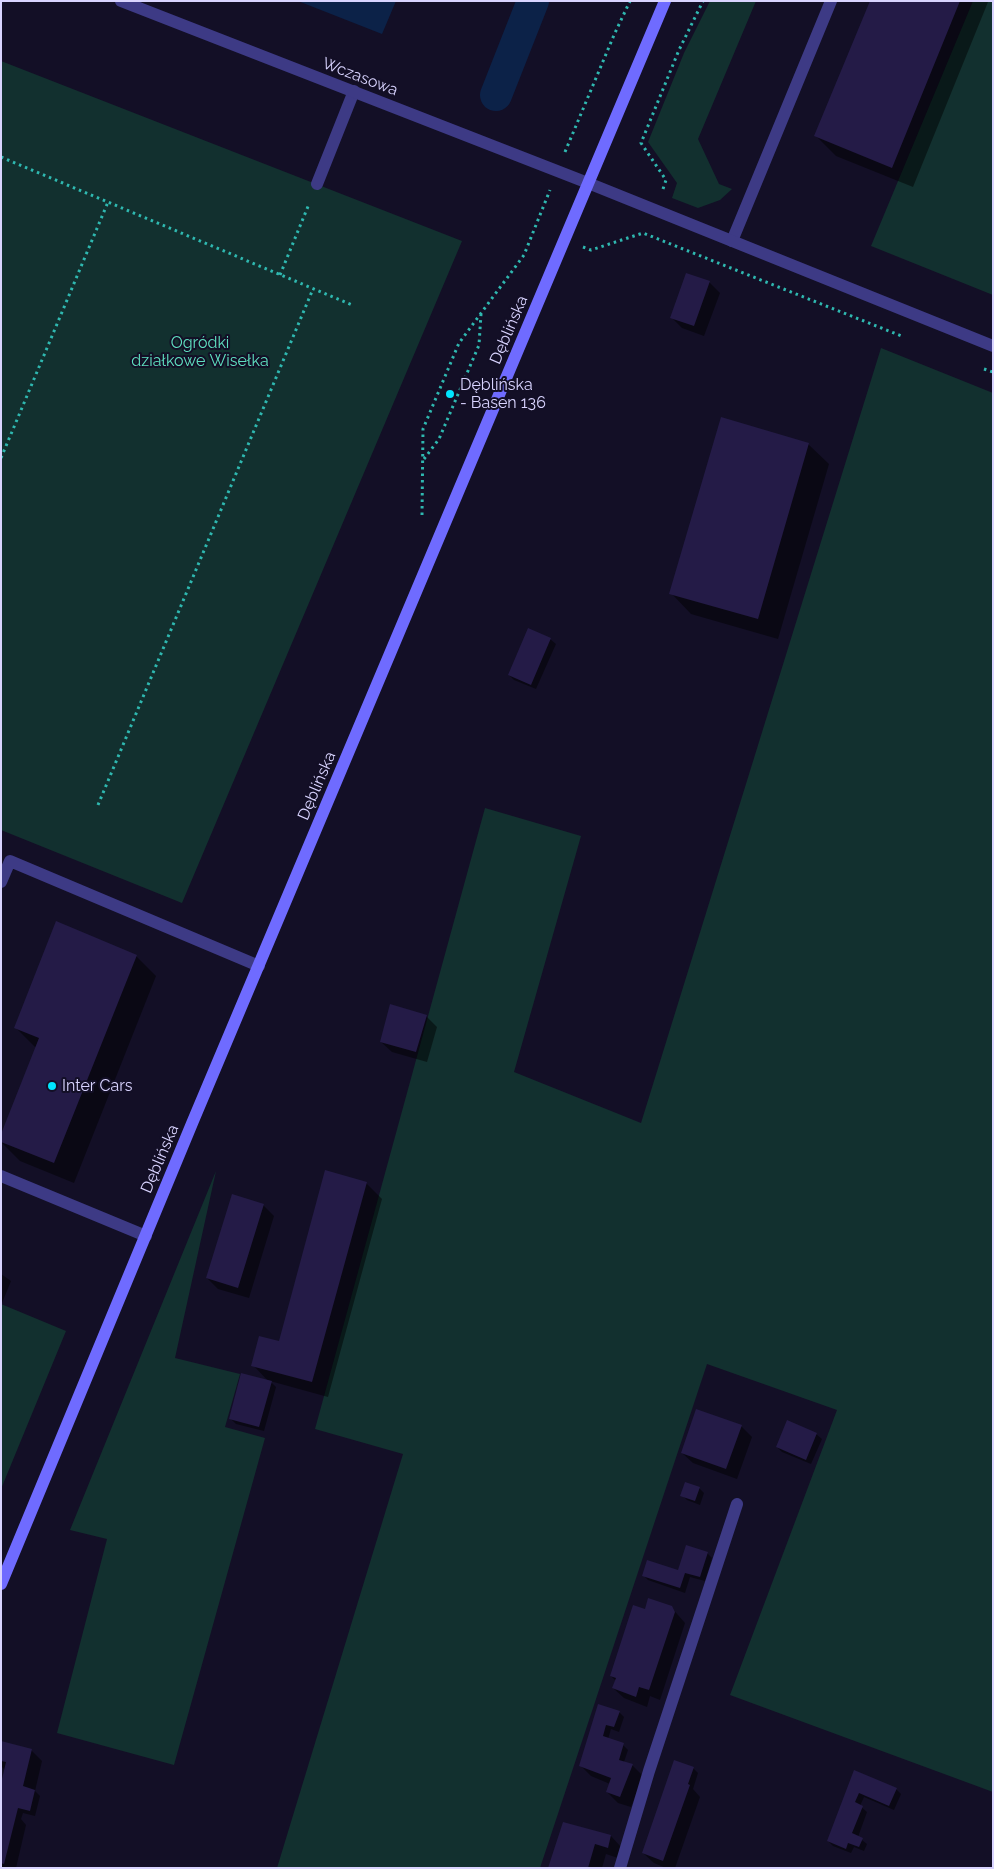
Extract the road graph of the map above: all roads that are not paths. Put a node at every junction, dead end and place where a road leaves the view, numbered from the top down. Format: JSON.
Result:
{"nodes":[{"id":1,"x":121,"y":1,"type":"edge"},
{"id":2,"x":665,"y":1,"type":"edge"},
{"id":3,"x":831,"y":1,"type":"edge"},
{"id":4,"x":354,"y":91,"type":"junction"},
{"id":5,"x":588,"y":183,"type":"junction"},
{"id":6,"x":317,"y":184,"type":"road end"},
{"id":7,"x":732,"y":241,"type":"junction"},
{"id":8,"x":993,"y":346,"type":"edge"},
{"id":9,"x":1,"y":882,"type":"edge"},
{"id":10,"x":259,"y":966,"type":"junction"},
{"id":11,"x":1,"y":1176,"type":"edge"},
{"id":12,"x":146,"y":1236,"type":"junction"},
{"id":13,"x":737,"y":1504,"type":"dead end"},
{"id":14,"x":1,"y":1584,"type":"edge"},
{"id":15,"x":620,"y":1868,"type":"edge"}],
"edges":[{"from":1,"to":4,"type":"street","name":"Wczasowa"},
{"from":2,"to":5,"type":"main road","name":"Dęblińska"},
{"from":3,"to":7,"type":"street"},
{"from":4,"to":5,"type":"street","name":"Wczasowa"},
{"from":4,"to":6,"type":"street"},
{"from":5,"to":7,"type":"street","name":"Wczasowa"},
{"from":5,"to":10,"type":"main road","name":"Dęblińska"},
{"from":7,"to":8,"type":"street","name":"Wczasowa"},
{"from":9,"to":10,"type":"street"},
{"from":10,"to":12,"type":"main road","name":"Dęblińska"},
{"from":11,"to":12,"type":"street"},
{"from":12,"to":14,"type":"main road","name":"Dęblińska"},
{"from":13,"to":15,"type":"street"}]}
